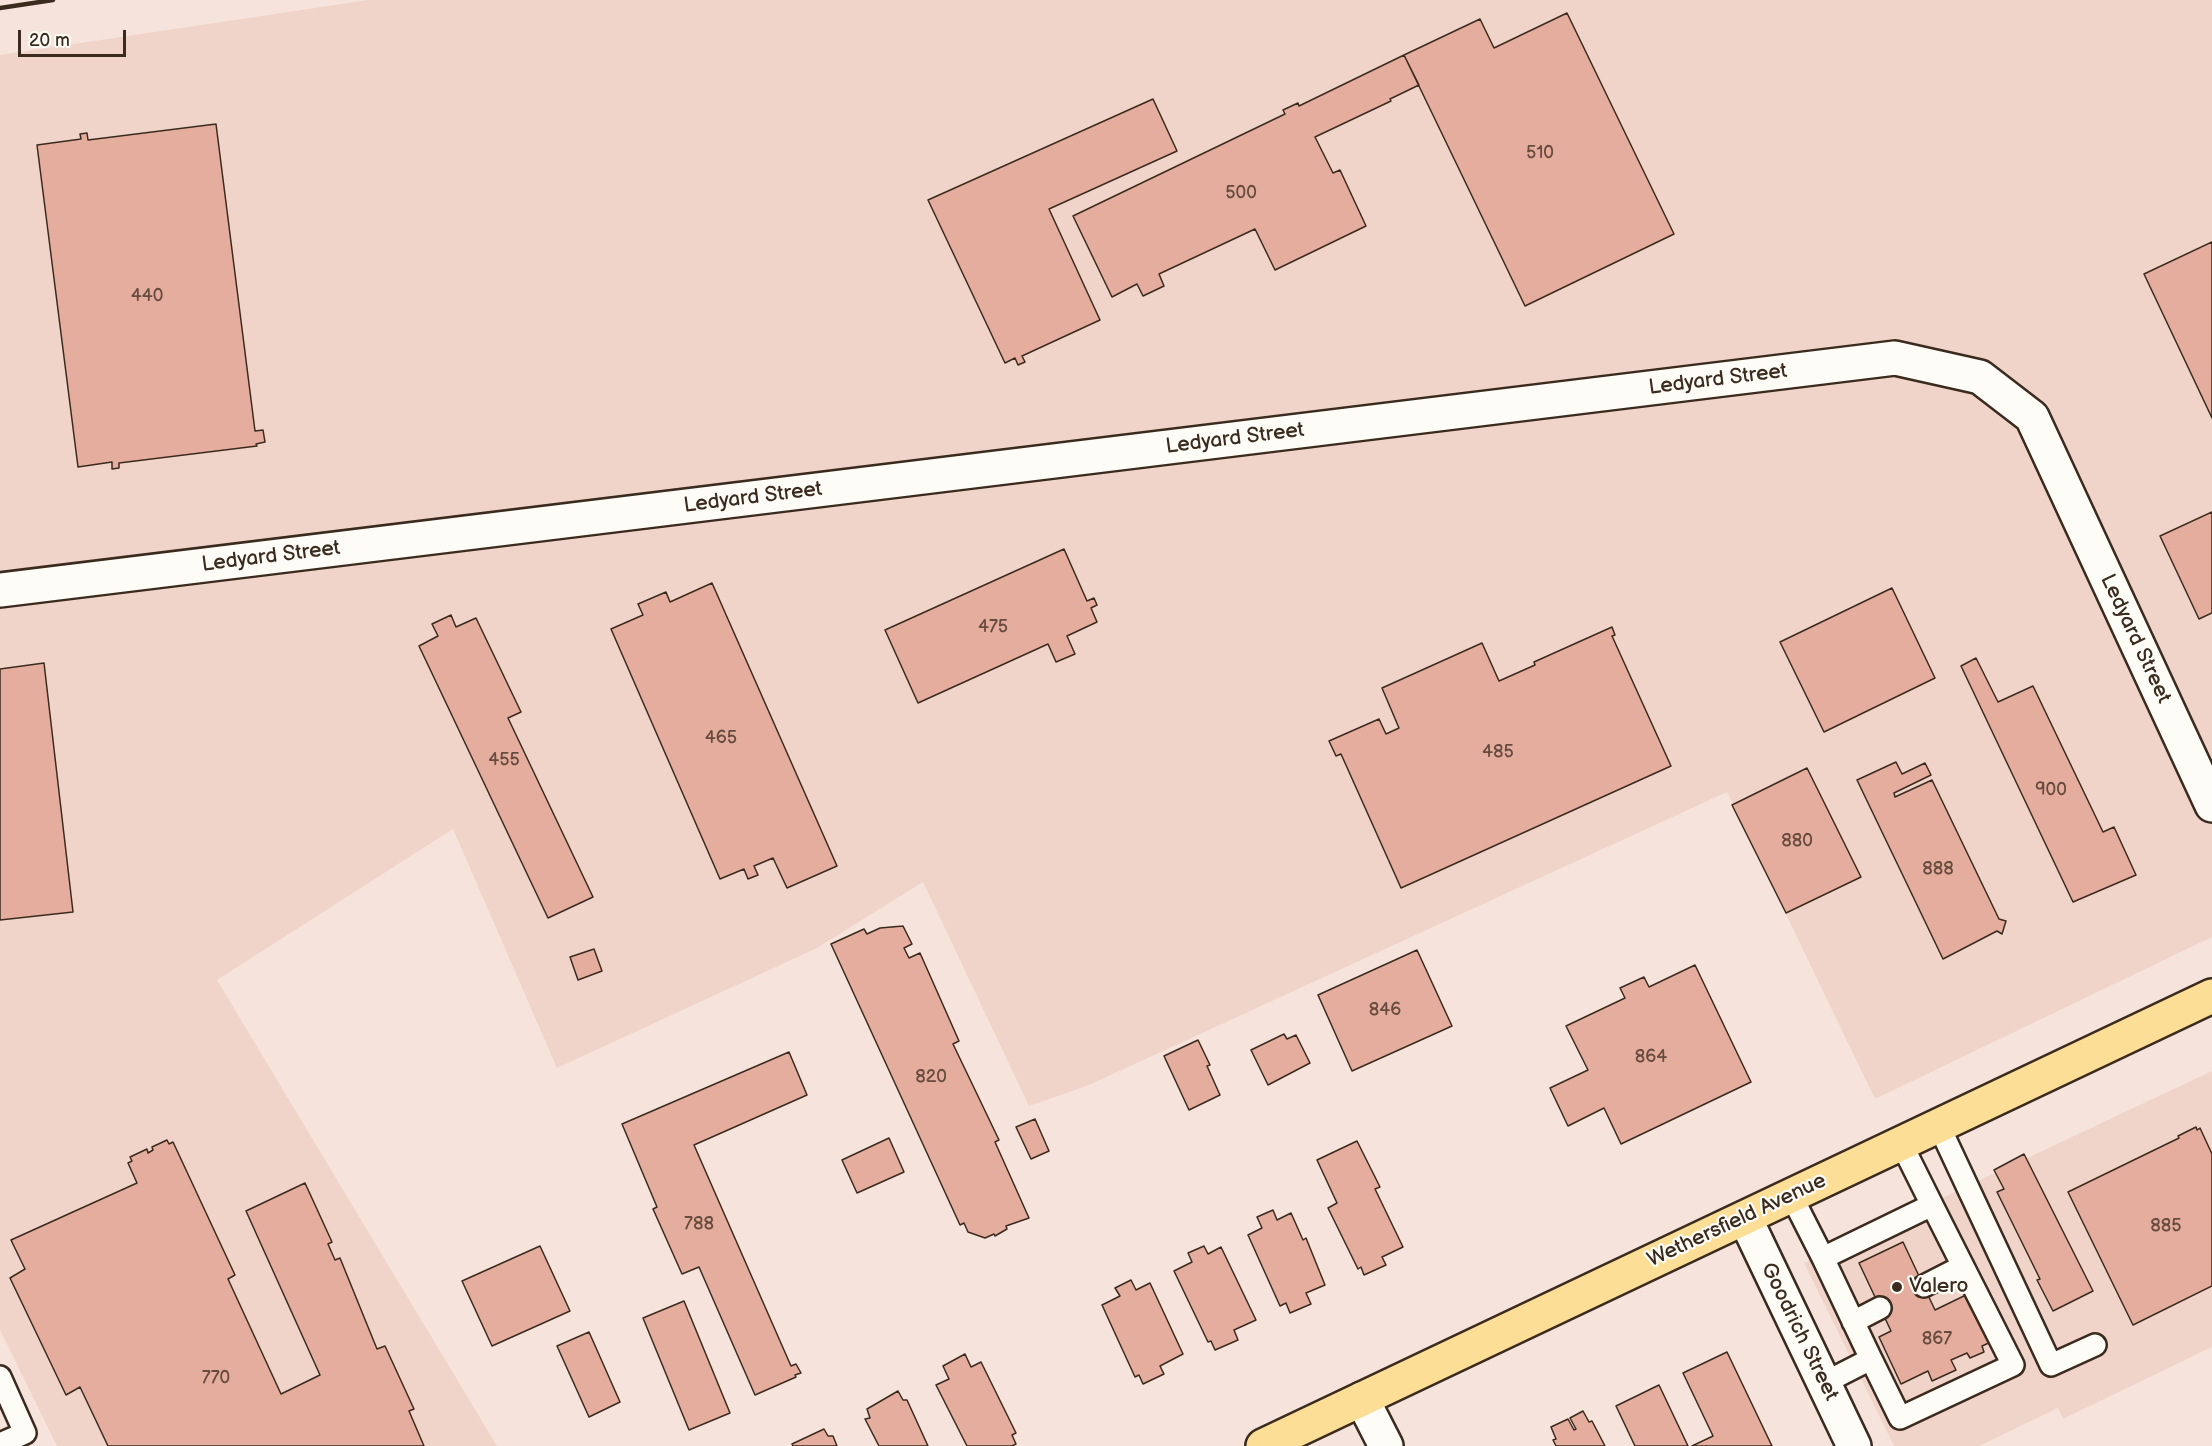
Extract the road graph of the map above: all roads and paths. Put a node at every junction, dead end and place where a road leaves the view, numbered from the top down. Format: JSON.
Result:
{"nodes":[{"id":1,"x":0,"y":590,"type":"edge"},
{"id":2,"x":2212,"y":805,"type":"edge"},
{"id":3,"x":2212,"y":996,"type":"edge"},
{"id":4,"x":1939,"y":1126,"type":"junction"},
{"id":5,"x":1901,"y":1143,"type":"junction"},
{"id":6,"x":1791,"y":1196,"type":"junction"},
{"id":7,"x":1932,"y":1204,"type":"junction"},
{"id":8,"x":1745,"y":1218,"type":"junction"},
{"id":9,"x":1823,"y":1258,"type":"junction"},
{"id":10,"x":1963,"y":1266,"type":"junction"},
{"id":11,"x":1924,"y":1286,"type":"dead end"},
{"id":12,"x":1880,"y":1308,"type":"dead end"},
{"id":13,"x":1853,"y":1322,"type":"junction"},
{"id":14,"x":2095,"y":1345,"type":"dead end"},
{"id":15,"x":1871,"y":1359,"type":"junction"},
{"id":16,"x":0,"y":1377,"type":"edge"},
{"id":17,"x":1824,"y":1383,"type":"junction"},
{"id":18,"x":1362,"y":1399,"type":"junction"},
{"id":19,"x":0,"y":1444,"type":"edge"},
{"id":20,"x":1263,"y":1446,"type":"edge"},
{"id":21,"x":1386,"y":1446,"type":"edge"},
{"id":22,"x":1854,"y":1446,"type":"edge"}],
"edges":[{"from":1,"to":2,"type":"street","name":"Ledyard Street"},
{"from":3,"to":4,"type":"main road","name":"Wethersfield Avenue"},
{"from":4,"to":5,"type":"main road","name":"Wethersfield Avenue"},
{"from":4,"to":14,"type":"lane"},
{"from":5,"to":6,"type":"main road","name":"Wethersfield Avenue"},
{"from":5,"to":7,"type":"lane"},
{"from":6,"to":8,"type":"main road","name":"Wethersfield Avenue"},
{"from":6,"to":9,"type":"lane"},
{"from":7,"to":9,"type":"lane"},
{"from":7,"to":10,"type":"lane"},
{"from":8,"to":17,"type":"street","name":"Goodrich Street"},
{"from":8,"to":18,"type":"main road","name":"Wethersfield Avenue"},
{"from":9,"to":13,"type":"lane"},
{"from":10,"to":11,"type":"lane"},
{"from":10,"to":15,"type":"lane"},
{"from":12,"to":13,"type":"lane"},
{"from":13,"to":15,"type":"lane"},
{"from":15,"to":17,"type":"lane"},
{"from":16,"to":19,"type":"lane"},
{"from":17,"to":22,"type":"street","name":"Goodrich Street"},
{"from":18,"to":20,"type":"main road","name":"Wethersfield Avenue"},
{"from":18,"to":21,"type":"street"}]}
